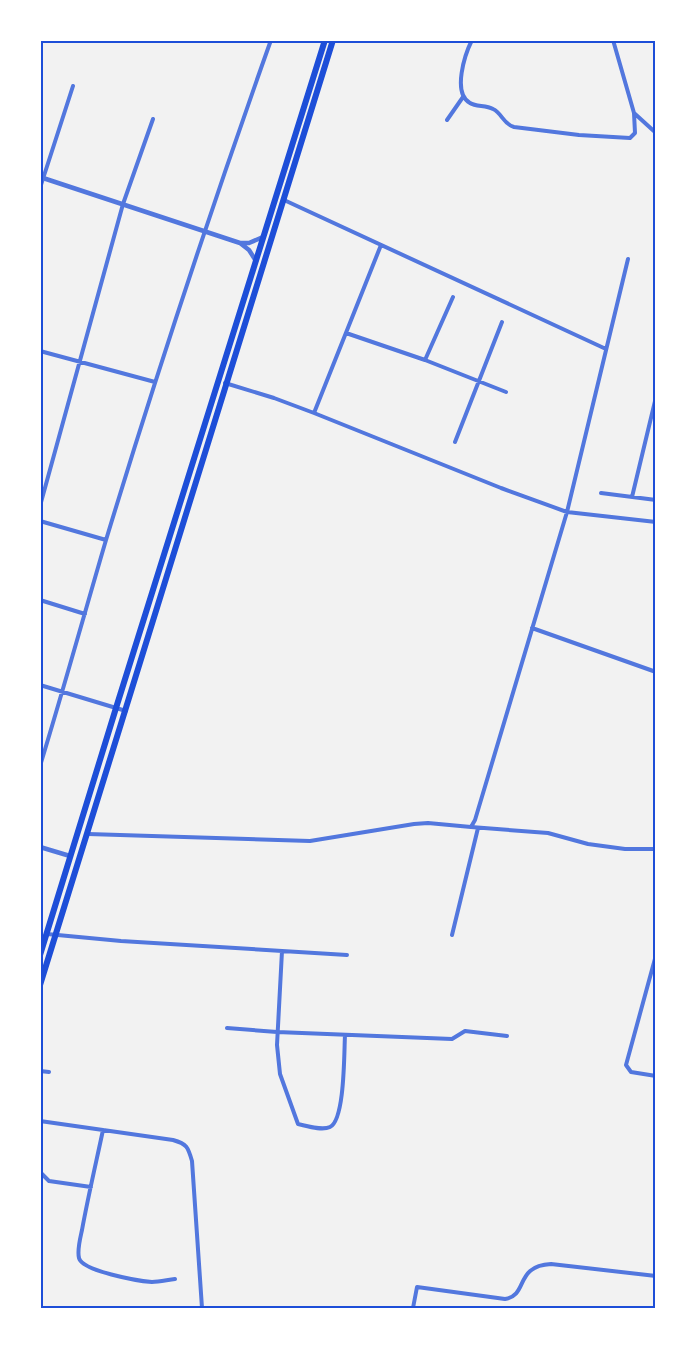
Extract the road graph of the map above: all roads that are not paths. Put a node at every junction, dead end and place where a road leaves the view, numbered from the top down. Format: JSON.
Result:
{"nodes":[{"id":1,"x":271,"y":40,"type":"edge"},
{"id":2,"x":325,"y":40,"type":"edge"},
{"id":3,"x":333,"y":40,"type":"edge"},
{"id":4,"x":472,"y":40,"type":"edge"},
{"id":5,"x":613,"y":40,"type":"edge"},
{"id":6,"x":73,"y":86,"type":"dead end"},
{"id":7,"x":463,"y":96,"type":"junction"},
{"id":8,"x":634,"y":113,"type":"junction"},
{"id":9,"x":153,"y":119,"type":"dead end"},
{"id":10,"x":447,"y":120,"type":"dead end"},
{"id":11,"x":656,"y":133,"type":"edge"},
{"id":12,"x":42,"y":178,"type":"edge"},
{"id":13,"x":40,"y":188,"type":"edge"},
{"id":14,"x":284,"y":200,"type":"junction"},
{"id":15,"x":123,"y":204,"type":"junction"},
{"id":16,"x":204,"y":231,"type":"junction"},
{"id":17,"x":265,"y":235,"type":"junction"},
{"id":18,"x":240,"y":243,"type":"junction"},
{"id":19,"x":381,"y":245,"type":"junction"},
{"id":20,"x":628,"y":259,"type":"dead end"},
{"id":21,"x":256,"y":262,"type":"junction"},
{"id":22,"x":453,"y":297,"type":"dead end"},
{"id":23,"x":502,"y":322,"type":"dead end"},
{"id":24,"x":346,"y":333,"type":"junction"},
{"id":25,"x":606,"y":349,"type":"junction"},
{"id":26,"x":40,"y":351,"type":"edge"},
{"id":27,"x":424,"y":360,"type":"junction"},
{"id":28,"x":80,"y":361,"type":"junction"},
{"id":29,"x":219,"y":381,"type":"junction"},
{"id":30,"x":479,"y":381,"type":"junction"},
{"id":31,"x":155,"y":382,"type":"junction"},
{"id":32,"x":227,"y":383,"type":"junction"},
{"id":33,"x":506,"y":392,"type":"dead end"},
{"id":34,"x":656,"y":397,"type":"edge"},
{"id":35,"x":314,"y":413,"type":"junction"},
{"id":36,"x":455,"y":442,"type":"dead end"},
{"id":37,"x":601,"y":493,"type":"dead end"},
{"id":38,"x":632,"y":497,"type":"junction"},
{"id":39,"x":656,"y":500,"type":"edge"},
{"id":40,"x":40,"y":506,"type":"edge"},
{"id":41,"x":567,"y":512,"type":"junction"},
{"id":42,"x":40,"y":521,"type":"edge"},
{"id":43,"x":656,"y":522,"type":"edge"},
{"id":44,"x":106,"y":540,"type":"junction"},
{"id":45,"x":40,"y":600,"type":"edge"},
{"id":46,"x":85,"y":614,"type":"junction"},
{"id":47,"x":532,"y":628,"type":"junction"},
{"id":48,"x":656,"y":672,"type":"edge"},
{"id":49,"x":40,"y":685,"type":"edge"},
{"id":50,"x":63,"y":691,"type":"junction"},
{"id":51,"x":116,"y":708,"type":"junction"},
{"id":52,"x":126,"y":711,"type":"junction"},
{"id":53,"x":40,"y":766,"type":"edge"},
{"id":54,"x":471,"y":826,"type":"junction"},
{"id":55,"x":478,"y":828,"type":"junction"},
{"id":56,"x":88,"y":834,"type":"junction"},
{"id":57,"x":40,"y":847,"type":"edge"},
{"id":58,"x":656,"y":849,"type":"edge"},
{"id":59,"x":70,"y":856,"type":"junction"},
{"id":60,"x":47,"y":934,"type":"junction"},
{"id":61,"x":56,"y":935,"type":"junction"},
{"id":62,"x":452,"y":935,"type":"dead end"},
{"id":63,"x":282,"y":951,"type":"junction"},
{"id":64,"x":40,"y":955,"type":"edge"},
{"id":65,"x":347,"y":955,"type":"dead end"},
{"id":66,"x":656,"y":955,"type":"edge"},
{"id":67,"x":40,"y":985,"type":"edge"},
{"id":68,"x":227,"y":1028,"type":"dead end"},
{"id":69,"x":277,"y":1032,"type":"junction"},
{"id":70,"x":345,"y":1035,"type":"junction"},
{"id":71,"x":507,"y":1036,"type":"dead end"},
{"id":72,"x":40,"y":1071,"type":"edge"},
{"id":73,"x":49,"y":1072,"type":"dead end"},
{"id":74,"x":656,"y":1076,"type":"edge"},
{"id":75,"x":40,"y":1121,"type":"edge"},
{"id":76,"x":103,"y":1130,"type":"junction"},
{"id":77,"x":40,"y":1172,"type":"edge"},
{"id":78,"x":91,"y":1187,"type":"junction"},
{"id":79,"x":656,"y":1276,"type":"edge"},
{"id":80,"x":175,"y":1279,"type":"dead end"},
{"id":81,"x":202,"y":1308,"type":"edge"},
{"id":82,"x":413,"y":1308,"type":"edge"}],
"edges":[{"from":1,"to":16,"type":"street"},
{"from":2,"to":17,"type":"highway"},
{"from":3,"to":14,"type":"highway"},
{"from":4,"to":7,"type":"street"},
{"from":5,"to":8,"type":"street"},
{"from":6,"to":12,"type":"street"},
{"from":7,"to":8,"type":"street"},
{"from":7,"to":10,"type":"street"},
{"from":8,"to":11,"type":"street"},
{"from":9,"to":15,"type":"street"},
{"from":12,"to":13,"type":"street"},
{"from":12,"to":15,"type":"street"},
{"from":14,"to":19,"type":"street"},
{"from":14,"to":32,"type":"highway"},
{"from":15,"to":16,"type":"street"},
{"from":15,"to":28,"type":"street"},
{"from":16,"to":18,"type":"street"},
{"from":16,"to":31,"type":"street"},
{"from":17,"to":18,"type":"street"},
{"from":17,"to":21,"type":"highway"},
{"from":18,"to":21,"type":"street"},
{"from":19,"to":24,"type":"street"},
{"from":19,"to":25,"type":"street"},
{"from":20,"to":25,"type":"street"},
{"from":21,"to":29,"type":"highway"},
{"from":22,"to":27,"type":"street"},
{"from":23,"to":30,"type":"street"},
{"from":24,"to":27,"type":"street"},
{"from":24,"to":35,"type":"street"},
{"from":25,"to":41,"type":"street"},
{"from":26,"to":28,"type":"street"},
{"from":27,"to":30,"type":"street"},
{"from":28,"to":31,"type":"street"},
{"from":28,"to":40,"type":"street"},
{"from":29,"to":32,"type":"street"},
{"from":29,"to":51,"type":"highway"},
{"from":30,"to":33,"type":"street"},
{"from":30,"to":36,"type":"street"},
{"from":31,"to":44,"type":"street"},
{"from":32,"to":35,"type":"street"},
{"from":32,"to":52,"type":"highway"},
{"from":34,"to":38,"type":"street"},
{"from":35,"to":41,"type":"street"},
{"from":37,"to":38,"type":"street"},
{"from":38,"to":39,"type":"street"},
{"from":41,"to":43,"type":"street"},
{"from":41,"to":47,"type":"street"},
{"from":42,"to":44,"type":"street"},
{"from":44,"to":46,"type":"street"},
{"from":45,"to":46,"type":"street"},
{"from":46,"to":50,"type":"street"},
{"from":47,"to":48,"type":"street"},
{"from":47,"to":54,"type":"street"},
{"from":49,"to":50,"type":"street"},
{"from":50,"to":51,"type":"street"},
{"from":50,"to":53,"type":"street"},
{"from":51,"to":52,"type":"street"},
{"from":51,"to":59,"type":"highway"},
{"from":52,"to":56,"type":"highway"},
{"from":54,"to":55,"type":"street"},
{"from":54,"to":56,"type":"street"},
{"from":55,"to":58,"type":"street"},
{"from":55,"to":62,"type":"street"},
{"from":56,"to":61,"type":"highway"},
{"from":57,"to":59,"type":"street"},
{"from":59,"to":60,"type":"highway"},
{"from":60,"to":61,"type":"street"},
{"from":60,"to":64,"type":"highway"},
{"from":61,"to":63,"type":"street"},
{"from":61,"to":67,"type":"highway"},
{"from":63,"to":65,"type":"street"},
{"from":63,"to":69,"type":"street"},
{"from":66,"to":74,"type":"street"},
{"from":68,"to":69,"type":"street"},
{"from":69,"to":70,"type":"street"},
{"from":69,"to":70,"type":"street"},
{"from":70,"to":71,"type":"street"},
{"from":72,"to":73,"type":"street"},
{"from":75,"to":76,"type":"street"},
{"from":76,"to":78,"type":"street"},
{"from":76,"to":81,"type":"street"},
{"from":77,"to":78,"type":"street"},
{"from":78,"to":80,"type":"street"},
{"from":79,"to":82,"type":"street"}]}
